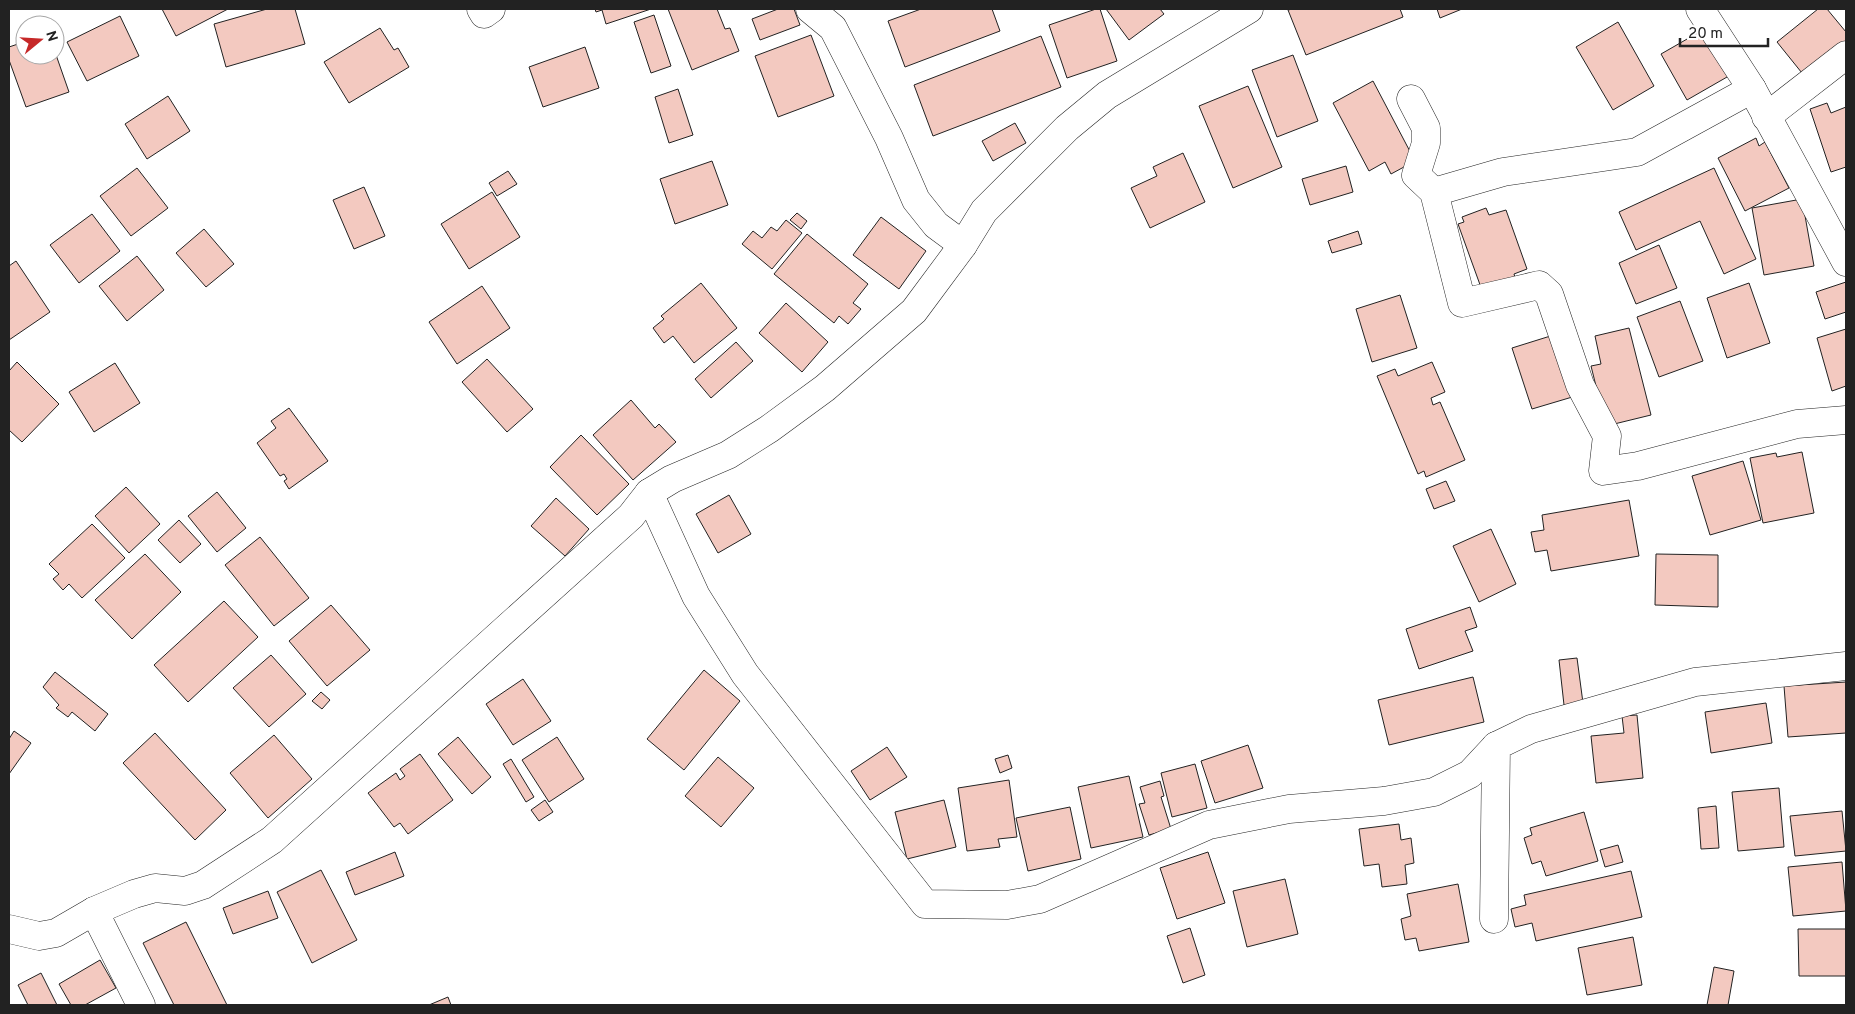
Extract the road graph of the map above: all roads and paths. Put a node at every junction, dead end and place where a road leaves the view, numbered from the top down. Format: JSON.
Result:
{"nodes":[{"id":1,"x":480,"y":9,"type":"edge"},
{"id":2,"x":492,"y":9,"type":"edge"},
{"id":3,"x":810,"y":9,"type":"edge"},
{"id":4,"x":1249,"y":9,"type":"edge"},
{"id":5,"x":1700,"y":9,"type":"edge"},
{"id":6,"x":1846,"y":55,"type":"edge"},
{"id":7,"x":1752,"y":89,"type":"junction"},
{"id":8,"x":1411,"y":99,"type":"dead end"},
{"id":9,"x":1766,"y":117,"type":"junction"},
{"id":10,"x":1434,"y":192,"type":"junction"},
{"id":11,"x":963,"y":245,"type":"junction"},
{"id":12,"x":1846,"y":260,"type":"edge"},
{"id":13,"x":1846,"y":420,"type":"edge"},
{"id":14,"x":649,"y":493,"type":"junction"},
{"id":15,"x":1846,"y":666,"type":"edge"},
{"id":16,"x":1496,"y":746,"type":"junction"},
{"id":17,"x":94,"y":911,"type":"junction"},
{"id":18,"x":1494,"y":919,"type":"dead end"},
{"id":19,"x":9,"y":929,"type":"edge"},
{"id":20,"x":141,"y":1005,"type":"edge"}],
"edges":[{"from":1,"to":2,"type":"street"},
{"from":3,"to":11,"type":"street"},
{"from":4,"to":11,"type":"street"},
{"from":5,"to":7,"type":"street"},
{"from":6,"to":9,"type":"street"},
{"from":7,"to":9,"type":"street"},
{"from":7,"to":10,"type":"street"},
{"from":8,"to":10,"type":"street"},
{"from":9,"to":12,"type":"street"},
{"from":10,"to":13,"type":"street"},
{"from":11,"to":14,"type":"street"},
{"from":14,"to":16,"type":"street"},
{"from":14,"to":17,"type":"street"},
{"from":15,"to":16,"type":"street"},
{"from":16,"to":18,"type":"street"},
{"from":17,"to":19,"type":"street"},
{"from":17,"to":20,"type":"street"}]}
